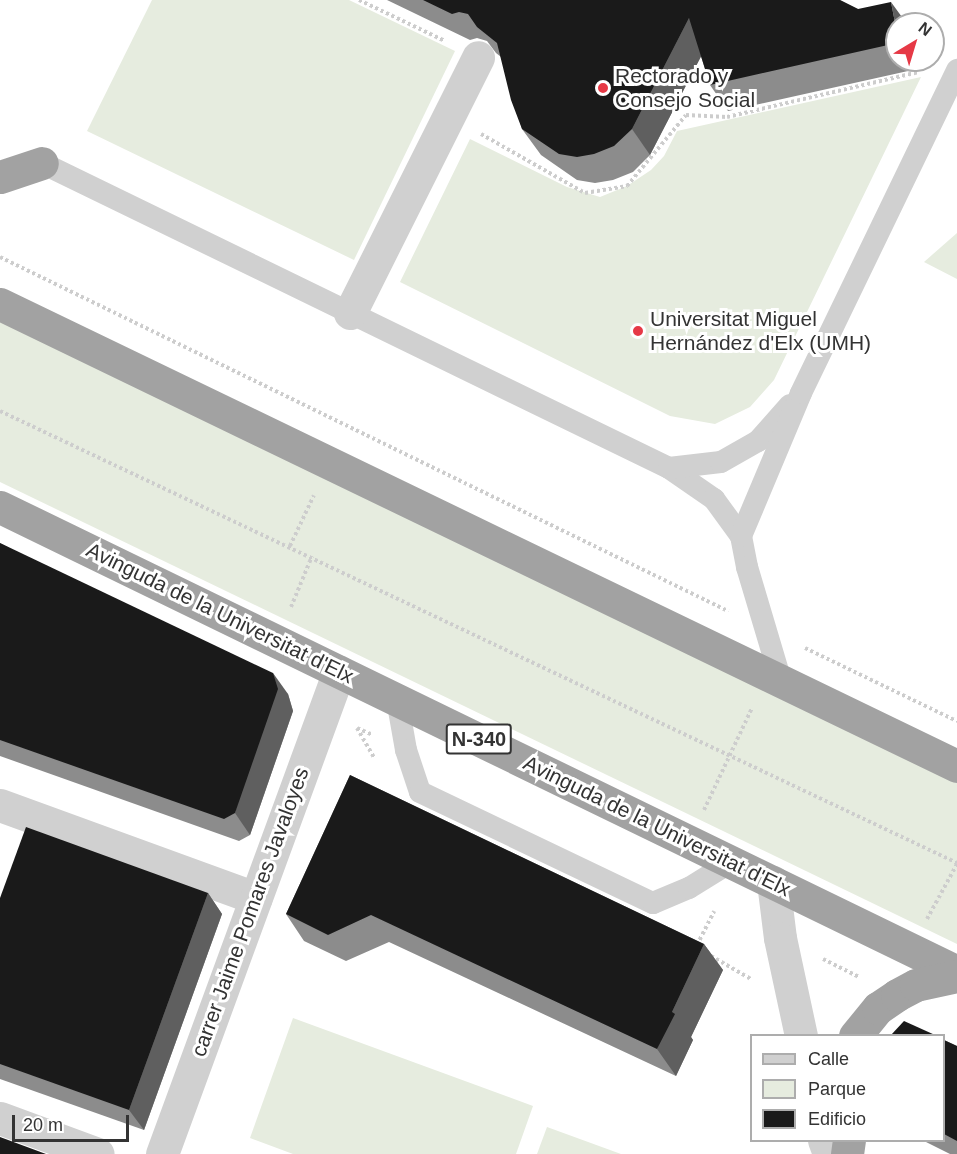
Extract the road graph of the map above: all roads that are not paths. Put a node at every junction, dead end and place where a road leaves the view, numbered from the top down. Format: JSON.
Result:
{"nodes":[{"id":1,"x":478,"y":57,"type":"edge"},
{"id":2,"x":957,"y":70,"type":"edge"},
{"id":3,"x":42,"y":163,"type":"joint"},
{"id":4,"x":0,"y":177,"type":"edge"},
{"id":5,"x":0,"y":304,"type":"edge"},
{"id":6,"x":350,"y":313,"type":"junction"},
{"id":7,"x":801,"y":393,"type":"junction"},
{"id":8,"x":669,"y":468,"type":"junction"},
{"id":9,"x":0,"y":507,"type":"edge"},
{"id":10,"x":741,"y":536,"type":"junction"},
{"id":11,"x":339,"y":671,"type":"junction"},
{"id":12,"x":781,"y":681,"type":"junction"},
{"id":13,"x":397,"y":699,"type":"junction"},
{"id":14,"x":957,"y":766,"type":"edge"},
{"id":15,"x":0,"y":805,"type":"edge"},
{"id":16,"x":731,"y":862,"type":"junction"},
{"id":17,"x":773,"y":882,"type":"junction"},
{"id":18,"x":256,"y":898,"type":"junction"},
{"id":19,"x":957,"y":972,"type":"edge"},
{"id":20,"x":957,"y":976,"type":"edge"},
{"id":21,"x":801,"y":1034,"type":"edge"},
{"id":22,"x":856,"y":1034,"type":"edge"},
{"id":23,"x":0,"y":1118,"type":"edge"},
{"id":24,"x":98,"y":1154,"type":"edge"},
{"id":25,"x":162,"y":1154,"type":"edge"}],
"edges":[{"from":1,"to":6,"type":"street"},
{"from":2,"to":7,"type":"lane"},
{"from":3,"to":4,"type":"highway"},
{"from":3,"to":6,"type":"lane"},
{"from":5,"to":12,"type":"highway"},
{"from":6,"to":8,"type":"lane"},
{"from":7,"to":8,"type":"lane"},
{"from":7,"to":10,"type":"lane"},
{"from":8,"to":10,"type":"lane"},
{"from":9,"to":11,"type":"highway","name":"Avinguda de la Universitat d'Elx","number":"N-340"},
{"from":10,"to":12,"type":"lane"},
{"from":11,"to":13,"type":"highway","name":"Avinguda de la Universitat d'Elx","number":"N-340"},
{"from":11,"to":18,"type":"street","name":"carrer Jaime Pomares Javaloyes"},
{"from":12,"to":14,"type":"highway"},
{"from":13,"to":16,"type":"highway","name":"Avinguda de la Universitat d'Elx","number":"N-340"},
{"from":13,"to":16,"type":"lane"},
{"from":15,"to":18,"type":"street"},
{"from":16,"to":17,"type":"highway","name":"Avinguda de la Universitat d'Elx","number":"N-340"},
{"from":17,"to":19,"type":"highway","name":"Avinguda de la Universitat d'Elx","number":"N-340"},
{"from":17,"to":21,"type":"street"},
{"from":18,"to":25,"type":"street","name":"carrer Jaime Pomares Javaloyes"},
{"from":20,"to":22,"type":"highway"},
{"from":23,"to":24,"type":"street"}]}
